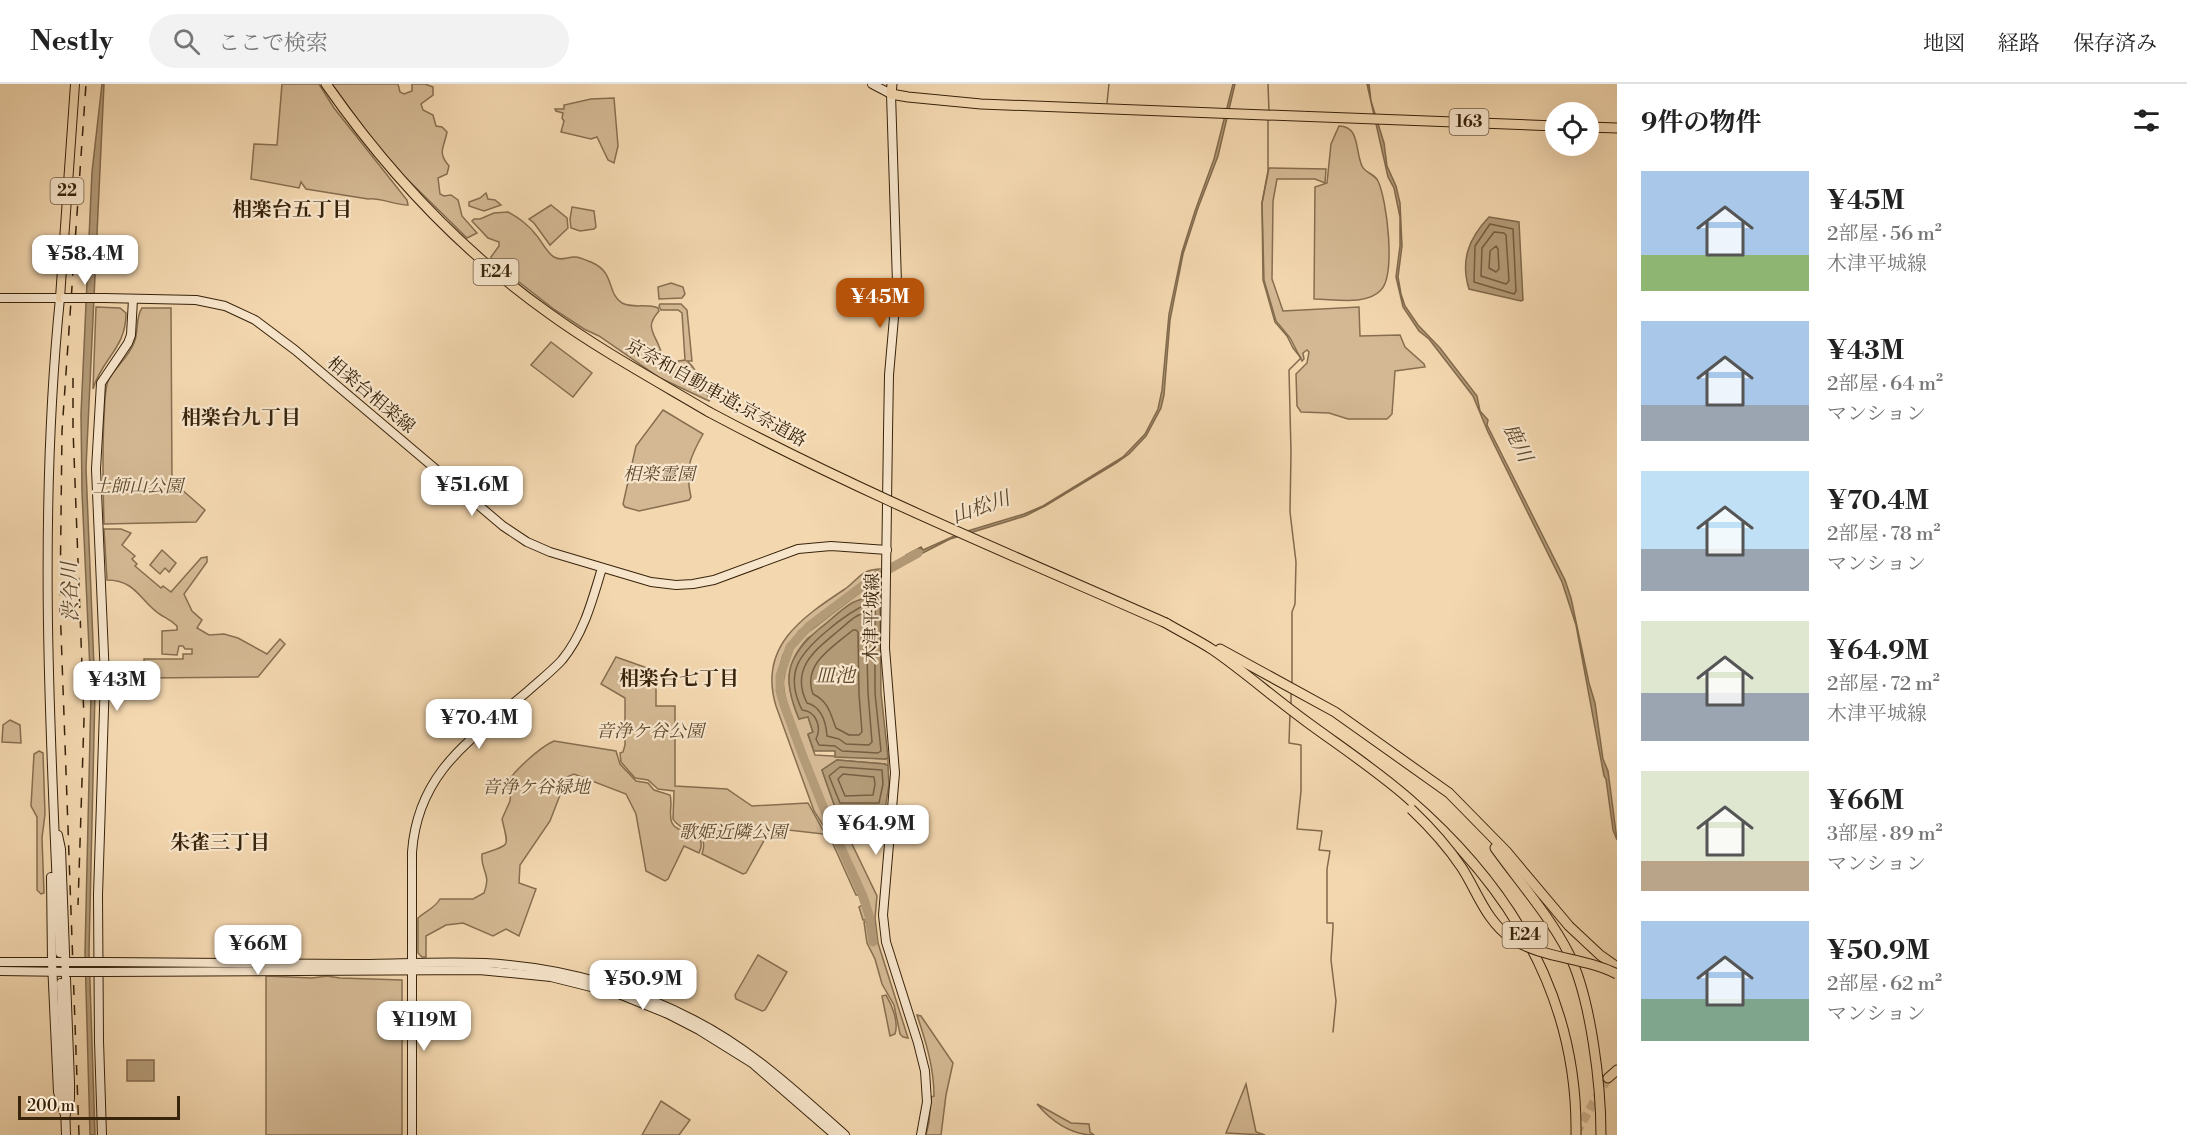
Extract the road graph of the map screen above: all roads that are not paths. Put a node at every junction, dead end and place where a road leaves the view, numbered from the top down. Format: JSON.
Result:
{"nodes":[{"id":1,"x":75,"y":84,"type":"edge"},
{"id":2,"x":326,"y":84,"type":"edge"},
{"id":3,"x":872,"y":84,"type":"edge"},
{"id":4,"x":891,"y":89,"type":"edge"},
{"id":5,"x":1545,"y":126,"type":"edge"},
{"id":6,"x":1599,"y":127,"type":"edge"},
{"id":7,"x":1617,"y":128,"type":"edge"},
{"id":8,"x":0,"y":298,"type":"edge"},
{"id":9,"x":62,"y":298,"type":"junction"},
{"id":10,"x":133,"y":299,"type":"junction"},
{"id":11,"x":887,"y":550,"type":"junction"},
{"id":12,"x":602,"y":568,"type":"junction"},
{"id":13,"x":1166,"y":623,"type":"junction"},
{"id":14,"x":1390,"y":782,"type":"junction"},
{"id":15,"x":53,"y":813,"type":"junction"},
{"id":16,"x":1475,"y":819,"type":"junction"},
{"id":17,"x":1518,"y":866,"type":"junction"},
{"id":18,"x":1470,"y":883,"type":"junction"},
{"id":19,"x":60,"y":953,"type":"dead end"},
{"id":20,"x":1617,"y":961,"type":"edge"},
{"id":21,"x":0,"y":962,"type":"edge"},
{"id":22,"x":52,"y":962,"type":"junction"},
{"id":23,"x":67,"y":962,"type":"junction"},
{"id":24,"x":411,"y":966,"type":"junction"},
{"id":25,"x":1617,"y":967,"type":"edge"},
{"id":26,"x":0,"y":972,"type":"edge"},
{"id":27,"x":53,"y":972,"type":"junction"},
{"id":28,"x":67,"y":972,"type":"junction"},
{"id":29,"x":1617,"y":974,"type":"edge"},
{"id":30,"x":1617,"y":979,"type":"edge"},
{"id":31,"x":61,"y":983,"type":"dead end"},
{"id":32,"x":1617,"y":1070,"type":"edge"},
{"id":33,"x":1608,"y":1078,"type":"tunnel mouth"},
{"id":34,"x":65,"y":1117,"type":"junction"},
{"id":35,"x":66,"y":1135,"type":"edge"},
{"id":36,"x":102,"y":1135,"type":"edge"},
{"id":37,"x":412,"y":1135,"type":"edge"},
{"id":38,"x":835,"y":1135,"type":"edge"},
{"id":39,"x":845,"y":1135,"type":"edge"},
{"id":40,"x":921,"y":1135,"type":"edge"},
{"id":41,"x":1576,"y":1135,"type":"edge"},
{"id":42,"x":1601,"y":1135,"type":"edge"}],
"edges":[{"from":1,"to":9,"type":"main road","number":"22"},
{"from":2,"to":13,"type":"highway","name":"京奈和自動車道;京奈道路","number":"E24","bridge":true},
{"from":3,"to":4,"type":"street"},
{"from":4,"to":5,"type":"highway","number":"163"},
{"from":4,"to":11,"type":"street","name":"木津平城線"},
{"from":6,"to":7,"type":"highway"},
{"from":8,"to":9,"type":"street","name":"相楽台相楽線"},
{"from":9,"to":10,"type":"street","name":"相楽台相楽線","bridge":true},
{"from":9,"to":15,"type":"street"},
{"from":10,"to":12,"type":"street","name":"相楽台相楽線"},
{"from":10,"to":36,"type":"street"},
{"from":11,"to":12,"type":"street","name":"相楽台相楽線"},
{"from":11,"to":40,"type":"street","name":"木津平城線"},
{"from":12,"to":24,"type":"street"},
{"from":13,"to":14,"type":"highway","number":"E24"},
{"from":13,"to":16,"type":"highway","number":"E24"},
{"from":14,"to":18,"type":"highway","bridge":true},
{"from":14,"to":41,"type":"highway","number":"E24"},
{"from":15,"to":19,"type":"street"},
{"from":15,"to":22,"type":"street"},
{"from":15,"to":23,"type":"street"},
{"from":16,"to":17,"type":"highway"},
{"from":16,"to":42,"type":"highway","number":"E24"},
{"from":17,"to":20,"type":"highway"},
{"from":17,"to":25,"type":"highway"},
{"from":18,"to":29,"type":"highway","bridge":true},
{"from":18,"to":30,"type":"highway","bridge":true},
{"from":21,"to":22,"type":"street"},
{"from":22,"to":23,"type":"street"},
{"from":22,"to":27,"type":"street"},
{"from":23,"to":24,"type":"street","bridge":true},
{"from":23,"to":28,"type":"street"},
{"from":24,"to":28,"type":"street","bridge":true},
{"from":24,"to":37,"type":"street"},
{"from":24,"to":38,"type":"street"},
{"from":24,"to":39,"type":"street"},
{"from":26,"to":27,"type":"street"},
{"from":27,"to":28,"type":"street"},
{"from":27,"to":34,"type":"street"},
{"from":28,"to":34,"type":"street"},
{"from":31,"to":34,"type":"street"},
{"from":32,"to":33,"type":"highway"},
{"from":34,"to":35,"type":"street"}]}
